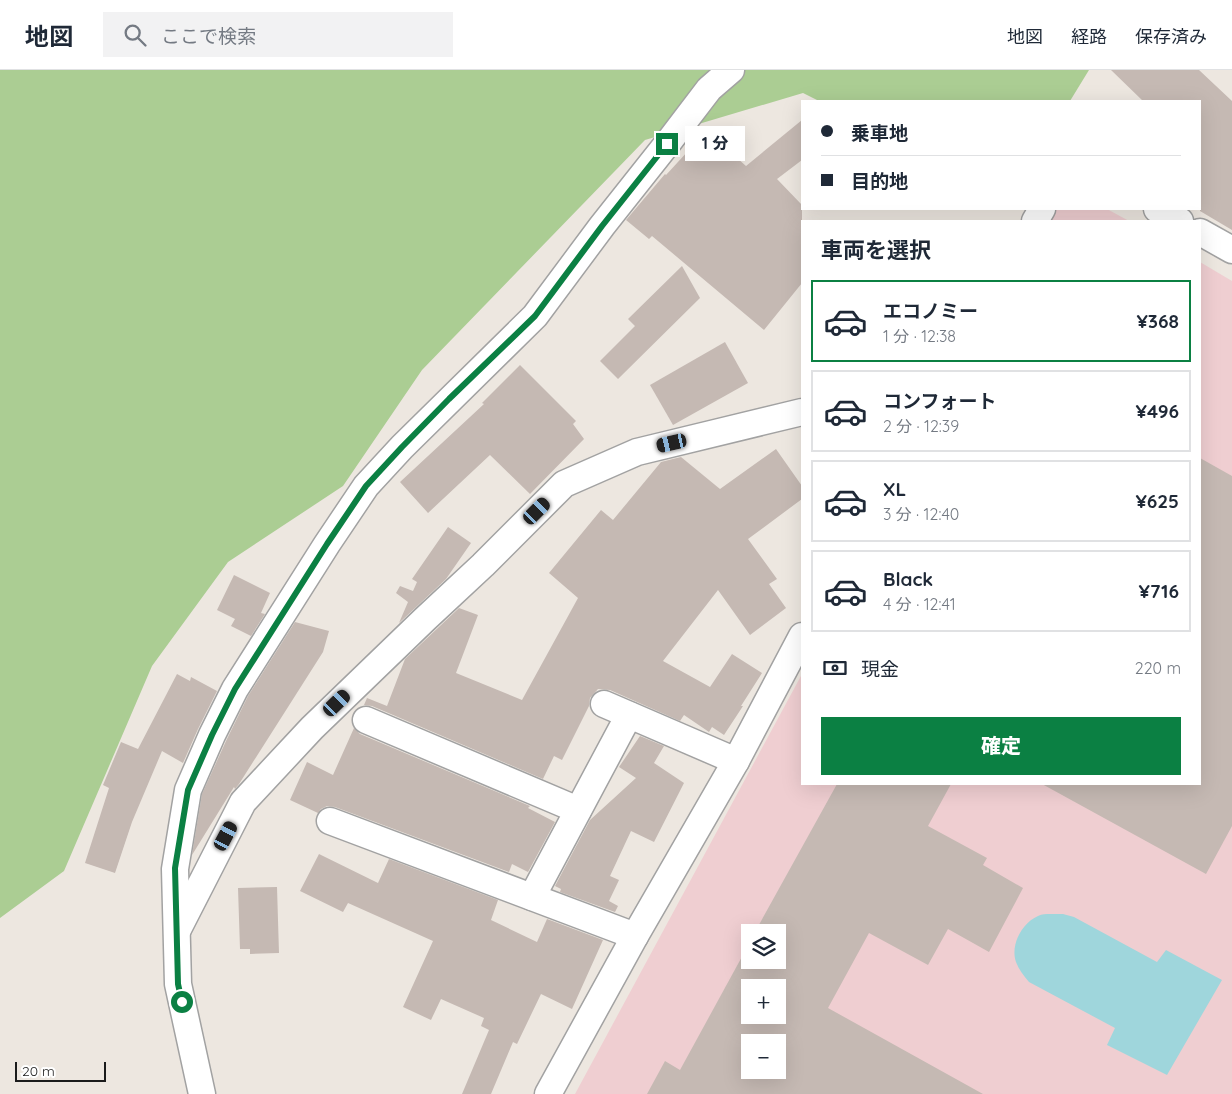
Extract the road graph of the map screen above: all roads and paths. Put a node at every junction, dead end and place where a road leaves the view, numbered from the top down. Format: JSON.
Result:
{"nodes":[{"id":1,"x":731,"y":70,"type":"edge"},
{"id":2,"x":1159,"y":210,"type":"edge"},
{"id":3,"x":1178,"y":220,"type":"edge"},
{"id":4,"x":1201,"y":233,"type":"edge"},
{"id":5,"x":1232,"y":250,"type":"edge"},
{"id":6,"x":801,"y":412,"type":"edge"},
{"id":7,"x":801,"y":638,"type":"edge"},
{"id":8,"x":604,"y":704,"type":"dead end"},
{"id":9,"x":629,"y":715,"type":"junction"},
{"id":10,"x":366,"y":720,"type":"dead end"},
{"id":11,"x":736,"y":761,"type":"junction"},
{"id":12,"x":578,"y":810,"type":"junction"},
{"id":13,"x":330,"y":821,"type":"dead end"},
{"id":14,"x":532,"y":897,"type":"junction"},
{"id":15,"x":177,"y":932,"type":"junction"},
{"id":16,"x":635,"y":936,"type":"junction"},
{"id":17,"x":202,"y":1094,"type":"edge"},
{"id":18,"x":548,"y":1094,"type":"edge"}],
"edges":[{"from":1,"to":15,"type":"street"},
{"from":2,"to":3,"type":"street"},
{"from":4,"to":5,"type":"street"},
{"from":6,"to":15,"type":"street"},
{"from":7,"to":11,"type":"street"},
{"from":8,"to":9,"type":"street"},
{"from":9,"to":11,"type":"street"},
{"from":9,"to":12,"type":"street"},
{"from":10,"to":12,"type":"street"},
{"from":11,"to":16,"type":"street"},
{"from":12,"to":14,"type":"street"},
{"from":13,"to":14,"type":"street"},
{"from":14,"to":16,"type":"street"},
{"from":15,"to":17,"type":"street"},
{"from":16,"to":18,"type":"street"}]}
